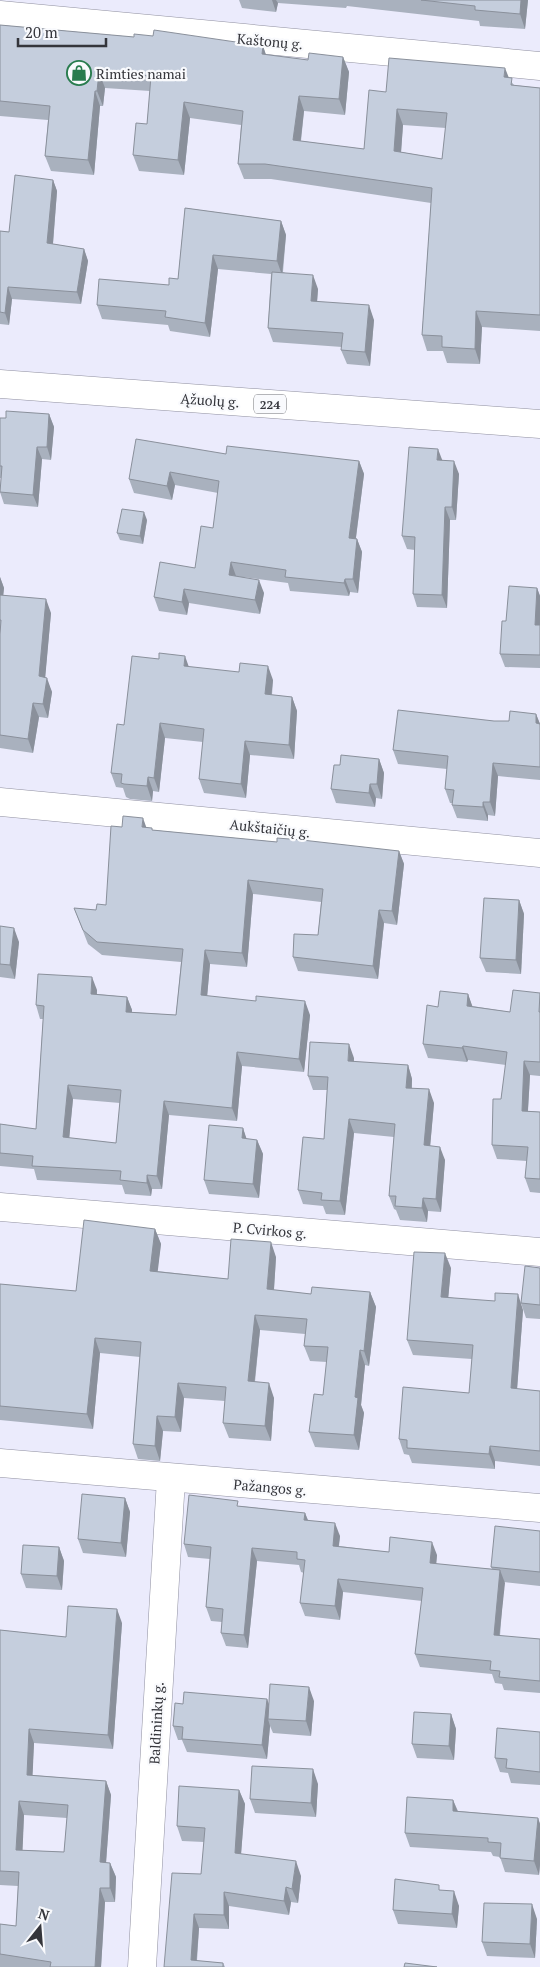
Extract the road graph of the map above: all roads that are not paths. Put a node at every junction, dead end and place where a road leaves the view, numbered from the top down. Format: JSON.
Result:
{"nodes":[{"id":1,"x":0,"y":16,"type":"edge"},
{"id":2,"x":540,"y":66,"type":"edge"},
{"id":3,"x":0,"y":384,"type":"edge"},
{"id":4,"x":540,"y":424,"type":"edge"},
{"id":5,"x":0,"y":802,"type":"edge"},
{"id":6,"x":540,"y":853,"type":"edge"},
{"id":7,"x":0,"y":1207,"type":"edge"},
{"id":8,"x":540,"y":1252,"type":"edge"},
{"id":9,"x":0,"y":1463,"type":"edge"},
{"id":10,"x":171,"y":1479,"type":"junction"},
{"id":11,"x":540,"y":1508,"type":"edge"},
{"id":12,"x":142,"y":1967,"type":"edge"}],
"edges":[{"from":1,"to":2,"type":"street","name":"Kaštonų g."},
{"from":3,"to":4,"type":"street","name":"Ąžuolų g.","number":"224"},
{"from":5,"to":6,"type":"street","name":"Aukštaičių g."},
{"from":7,"to":8,"type":"street","name":"P. Cvirkos g."},
{"from":9,"to":10,"type":"street","name":"Pažangos g."},
{"from":10,"to":11,"type":"street","name":"Pažangos g."},
{"from":10,"to":12,"type":"street","name":"Baldininkų g."}]}
